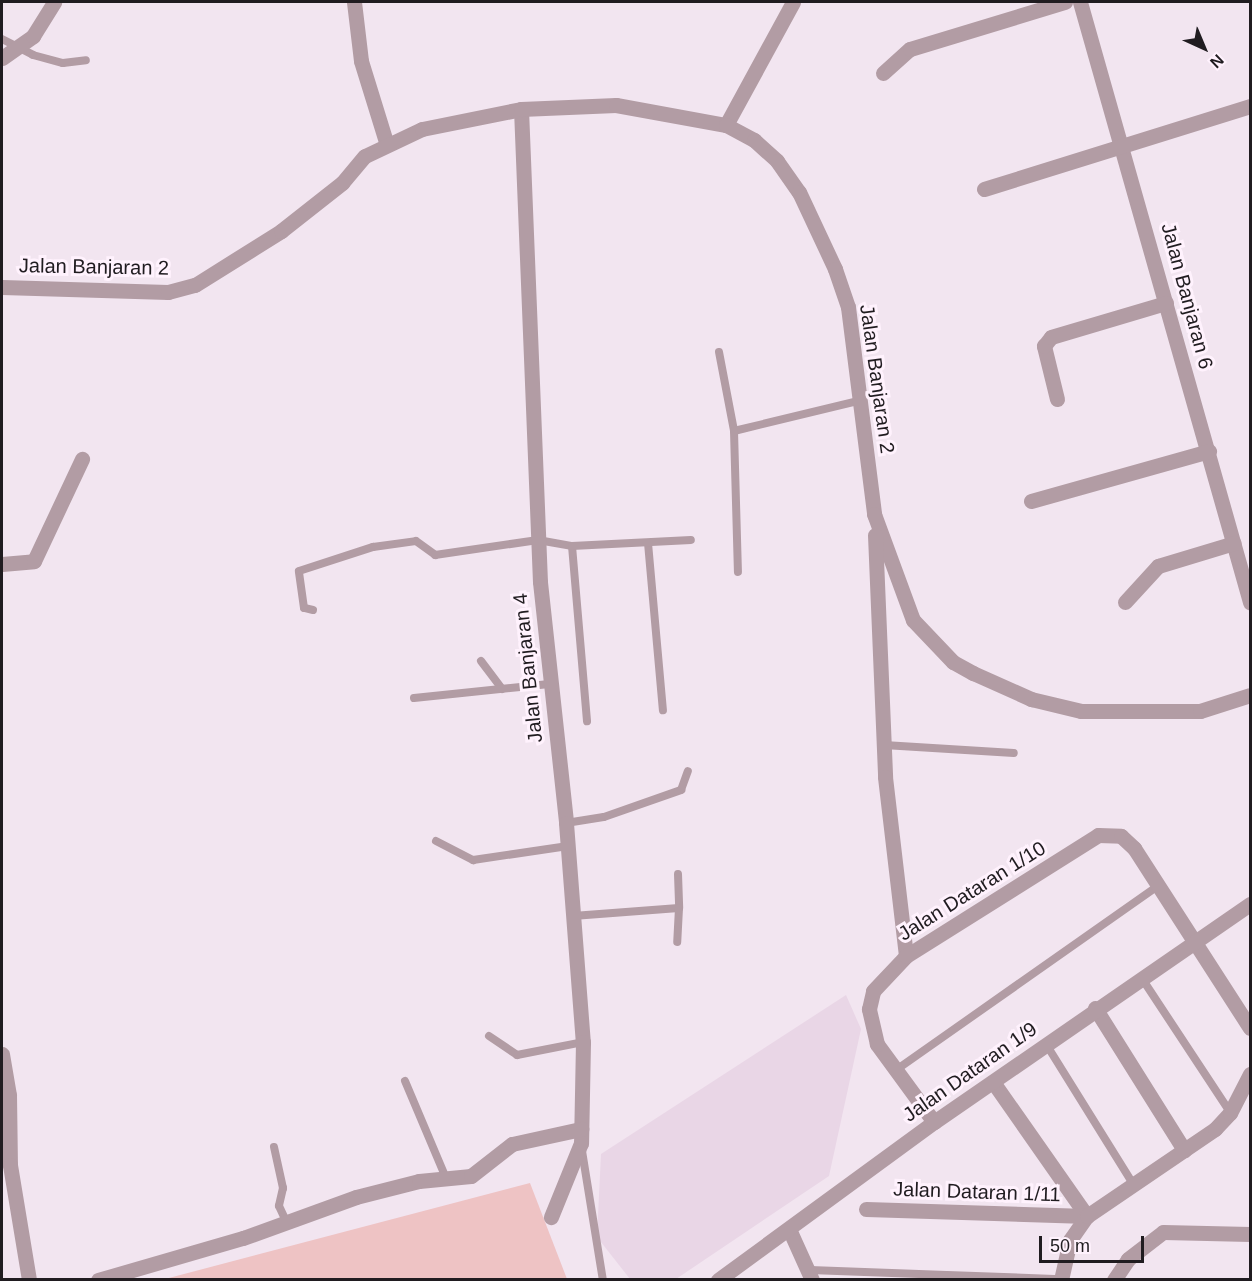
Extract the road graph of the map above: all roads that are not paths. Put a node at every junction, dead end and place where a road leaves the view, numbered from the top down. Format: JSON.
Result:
{"nodes":[{"id":1,"x":54,"y":2,"type":"edge"},
{"id":2,"x":354,"y":2,"type":"edge"},
{"id":3,"x":793,"y":2,"type":"edge"},
{"id":4,"x":1065,"y":2,"type":"edge"},
{"id":5,"x":1080,"y":2,"type":"edge"},
{"id":6,"x":2,"y":39,"type":"edge"},
{"id":7,"x":21,"y":46,"type":"junction"},
{"id":8,"x":2,"y":57,"type":"edge"},
{"id":9,"x":87,"y":60,"type":"dead end"},
{"id":10,"x":883,"y":73,"type":"dead end"},
{"id":11,"x":1251,"y":106,"type":"edge"},
{"id":12,"x":521,"y":109,"type":"junction"},
{"id":13,"x":726,"y":125,"type":"junction"},
{"id":14,"x":386,"y":142,"type":"junction"},
{"id":15,"x":1125,"y":146,"type":"junction"},
{"id":16,"x":984,"y":189,"type":"dead end"},
{"id":17,"x":2,"y":287,"type":"edge"},
{"id":18,"x":1166,"y":303,"type":"junction"},
{"id":19,"x":720,"y":352,"type":"dead end"},
{"id":20,"x":1057,"y":399,"type":"dead end"},
{"id":21,"x":858,"y":401,"type":"junction"},
{"id":22,"x":734,"y":431,"type":"junction"},
{"id":23,"x":1209,"y":452,"type":"junction"},
{"id":24,"x":82,"y":459,"type":"dead end"},
{"id":25,"x":1031,"y":501,"type":"dead end"},
{"id":26,"x":874,"y":514,"type":"junction"},
{"id":27,"x":538,"y":540,"type":"junction"},
{"id":28,"x":691,"y":540,"type":"dead end"},
{"id":29,"x":648,"y":543,"type":"junction"},
{"id":30,"x":1234,"y":543,"type":"junction"},
{"id":31,"x":572,"y":546,"type":"junction"},
{"id":32,"x":2,"y":564,"type":"edge"},
{"id":33,"x":738,"y":572,"type":"dead end"},
{"id":34,"x":1125,"y":602,"type":"dead end"},
{"id":35,"x":1251,"y":602,"type":"edge"},
{"id":36,"x":313,"y":610,"type":"dead end"},
{"id":37,"x":481,"y":661,"type":"dead end"},
{"id":38,"x":549,"y":684,"type":"junction"},
{"id":39,"x":502,"y":688,"type":"junction"},
{"id":40,"x":1251,"y":695,"type":"edge"},
{"id":41,"x":414,"y":698,"type":"dead end"},
{"id":42,"x":663,"y":710,"type":"dead end"},
{"id":43,"x":587,"y":721,"type":"dead end"},
{"id":44,"x":884,"y":745,"type":"junction"},
{"id":45,"x":1014,"y":753,"type":"dead end"},
{"id":46,"x":687,"y":771,"type":"dead end"},
{"id":47,"x":566,"y":823,"type":"junction"},
{"id":48,"x":436,"y":841,"type":"dead end"},
{"id":49,"x":568,"y":846,"type":"junction"},
{"id":50,"x":678,"y":874,"type":"dead end"},
{"id":51,"x":1158,"y":886,"type":"junction"},
{"id":52,"x":1251,"y":904,"type":"edge"},
{"id":53,"x":679,"y":908,"type":"junction"},
{"id":54,"x":572,"y":916,"type":"junction"},
{"id":55,"x":1194,"y":940,"type":"junction"},
{"id":56,"x":677,"y":942,"type":"dead end"},
{"id":57,"x":906,"y":956,"type":"junction"},
{"id":58,"x":1141,"y":977,"type":"junction"},
{"id":59,"x":1095,"y":1008,"type":"junction"},
{"id":60,"x":1251,"y":1028,"type":"edge"},
{"id":61,"x":489,"y":1036,"type":"dead end"},
{"id":62,"x":583,"y":1042,"type":"junction"},
{"id":63,"x":1046,"y":1044,"type":"junction"},
{"id":64,"x":2,"y":1053,"type":"edge"},
{"id":65,"x":896,"y":1070,"type":"junction"},
{"id":66,"x":1251,"y":1074,"type":"edge"},
{"id":67,"x":405,"y":1081,"type":"dead end"},
{"id":68,"x":993,"y":1082,"type":"junction"},
{"id":69,"x":1230,"y":1113,"type":"junction"},
{"id":70,"x":934,"y":1122,"type":"junction"},
{"id":71,"x":581,"y":1136,"type":"junction"},
{"id":72,"x":274,"y":1147,"type":"dead end"},
{"id":73,"x":1184,"y":1150,"type":"junction"},
{"id":74,"x":446,"y":1178,"type":"junction"},
{"id":75,"x":1133,"y":1185,"type":"junction"},
{"id":76,"x":866,"y":1209,"type":"dead end"},
{"id":77,"x":1087,"y":1216,"type":"junction"},
{"id":78,"x":551,"y":1217,"type":"dead end"},
{"id":79,"x":287,"y":1223,"type":"junction"},
{"id":80,"x":789,"y":1229,"type":"junction"},
{"id":81,"x":1251,"y":1234,"type":"edge"},
{"id":82,"x":811,"y":1275,"type":"edge"},
{"id":83,"x":1061,"y":1279,"type":"edge"},
{"id":84,"x":29,"y":1280,"type":"edge"},
{"id":85,"x":98,"y":1280,"type":"edge"},
{"id":86,"x":603,"y":1280,"type":"edge"},
{"id":87,"x":718,"y":1280,"type":"edge"},
{"id":88,"x":1114,"y":1280,"type":"edge"}],
"edges":[{"from":1,"to":7,"type":"street"},
{"from":2,"to":14,"type":"street"},
{"from":3,"to":13,"type":"street"},
{"from":4,"to":10,"type":"street"},
{"from":5,"to":15,"type":"street","name":"Jalan Banjaran 6"},
{"from":6,"to":7,"type":"lane"},
{"from":7,"to":8,"type":"street"},
{"from":7,"to":9,"type":"lane"},
{"from":11,"to":15,"type":"street"},
{"from":12,"to":13,"type":"street","name":"Jalan Banjaran 2"},
{"from":12,"to":14,"type":"street","name":"Jalan Banjaran 2"},
{"from":12,"to":27,"type":"street","name":"Jalan Banjaran 4"},
{"from":13,"to":21,"type":"street","name":"Jalan Banjaran 2"},
{"from":14,"to":17,"type":"street","name":"Jalan Banjaran 2"},
{"from":15,"to":16,"type":"street"},
{"from":15,"to":18,"type":"street","name":"Jalan Banjaran 6"},
{"from":18,"to":20,"type":"street"},
{"from":18,"to":23,"type":"street","name":"Jalan Banjaran 6"},
{"from":19,"to":22,"type":"lane"},
{"from":21,"to":22,"type":"lane"},
{"from":21,"to":26,"type":"street","name":"Jalan Banjaran 2"},
{"from":22,"to":33,"type":"lane"},
{"from":23,"to":25,"type":"street"},
{"from":23,"to":30,"type":"street","name":"Jalan Banjaran 6"},
{"from":24,"to":32,"type":"street"},
{"from":26,"to":40,"type":"street","name":"Jalan Banjaran 2"},
{"from":26,"to":44,"type":"street"},
{"from":27,"to":31,"type":"lane"},
{"from":27,"to":36,"type":"lane"},
{"from":27,"to":38,"type":"street","name":"Jalan Banjaran 4"},
{"from":28,"to":29,"type":"lane"},
{"from":29,"to":31,"type":"lane"},
{"from":29,"to":42,"type":"lane"},
{"from":30,"to":34,"type":"street"},
{"from":30,"to":35,"type":"street","name":"Jalan Banjaran 6"},
{"from":31,"to":43,"type":"lane"},
{"from":37,"to":39,"type":"lane"},
{"from":38,"to":39,"type":"lane"},
{"from":38,"to":47,"type":"street","name":"Jalan Banjaran 4"},
{"from":39,"to":41,"type":"lane"},
{"from":44,"to":45,"type":"lane"},
{"from":44,"to":57,"type":"street"},
{"from":46,"to":47,"type":"lane"},
{"from":47,"to":49,"type":"street","name":"Jalan Banjaran 4"},
{"from":48,"to":49,"type":"lane"},
{"from":49,"to":54,"type":"street","name":"Jalan Banjaran 4"},
{"from":50,"to":53,"type":"lane"},
{"from":51,"to":55,"type":"street","name":"Jalan Dataran 1/10"},
{"from":51,"to":57,"type":"street","name":"Jalan Dataran 1/10"},
{"from":51,"to":65,"type":"lane"},
{"from":52,"to":55,"type":"street","name":"Jalan Dataran 1/9"},
{"from":53,"to":54,"type":"lane"},
{"from":53,"to":56,"type":"lane"},
{"from":54,"to":62,"type":"street","name":"Jalan Banjaran 4"},
{"from":55,"to":58,"type":"street","name":"Jalan Dataran 1/9"},
{"from":55,"to":60,"type":"street","name":"Jalan Dataran 1/10"},
{"from":57,"to":65,"type":"street","name":"Jalan Dataran 1/10"},
{"from":58,"to":59,"type":"street","name":"Jalan Dataran 1/9"},
{"from":58,"to":69,"type":"lane"},
{"from":59,"to":63,"type":"street","name":"Jalan Dataran 1/9"},
{"from":59,"to":73,"type":"street"},
{"from":61,"to":62,"type":"lane"},
{"from":62,"to":71,"type":"street","name":"Jalan Banjaran 4"},
{"from":63,"to":68,"type":"street","name":"Jalan Dataran 1/9"},
{"from":63,"to":75,"type":"lane"},
{"from":64,"to":84,"type":"street"},
{"from":65,"to":70,"type":"street","name":"Jalan Dataran 1/10"},
{"from":66,"to":69,"type":"street"},
{"from":67,"to":74,"type":"lane"},
{"from":68,"to":70,"type":"street","name":"Jalan Dataran 1/9"},
{"from":68,"to":77,"type":"street","name":"Jalan Dataran 1/11"},
{"from":69,"to":73,"type":"street"},
{"from":70,"to":80,"type":"street","name":"Jalan Dataran 1/9"},
{"from":71,"to":74,"type":"street"},
{"from":71,"to":78,"type":"street","name":"Jalan Banjaran 4"},
{"from":71,"to":86,"type":"lane"},
{"from":72,"to":79,"type":"lane"},
{"from":73,"to":75,"type":"street"},
{"from":74,"to":79,"type":"street"},
{"from":75,"to":77,"type":"street"},
{"from":76,"to":77,"type":"street","name":"Jalan Dataran 1/11"},
{"from":77,"to":83,"type":"street","name":"Jalan Dataran 1/11"},
{"from":79,"to":85,"type":"street"},
{"from":80,"to":82,"type":"street"},
{"from":80,"to":87,"type":"street","name":"Jalan Dataran 1/9"},
{"from":81,"to":88,"type":"street"},
{"from":82,"to":83,"type":"lane"}]}
